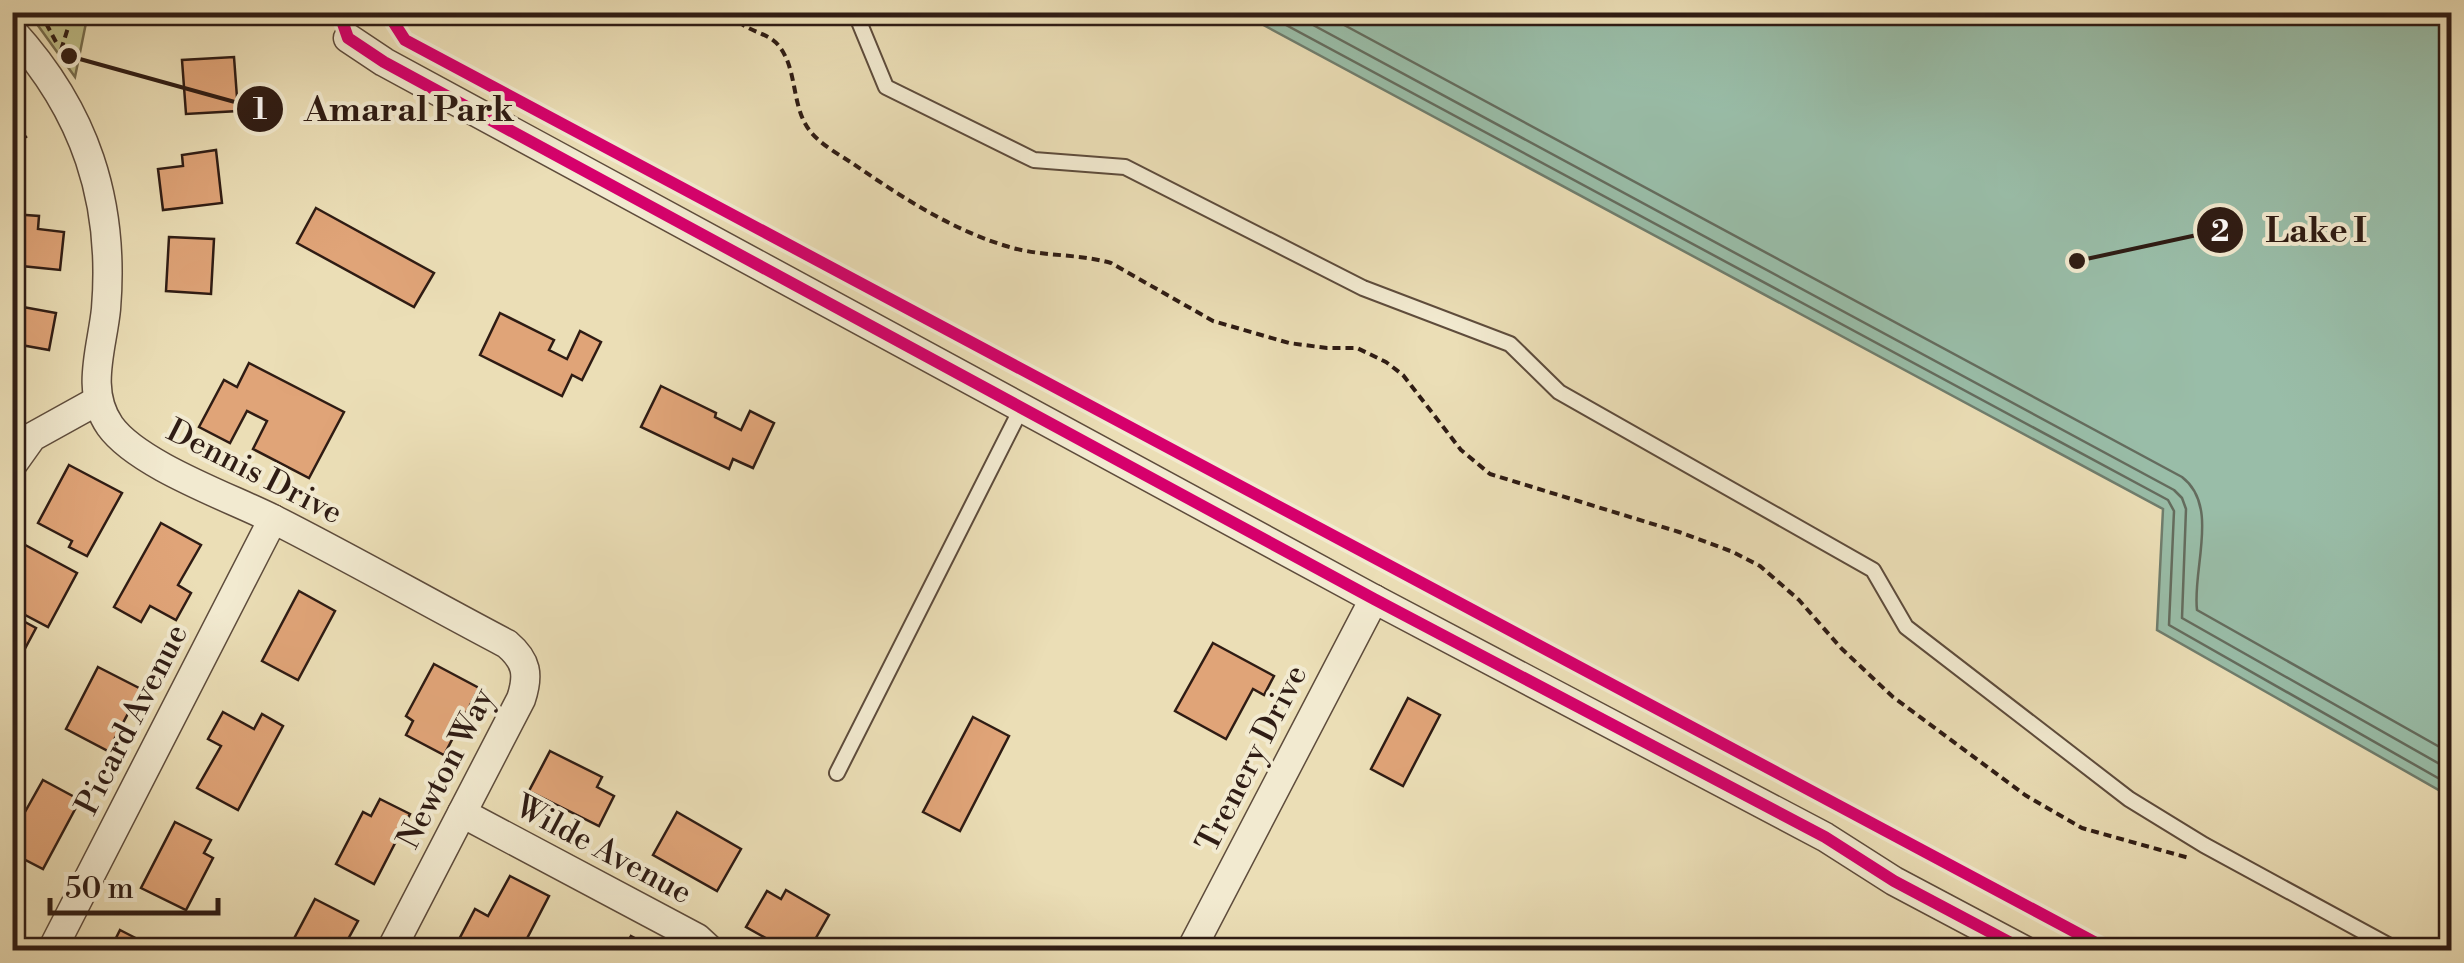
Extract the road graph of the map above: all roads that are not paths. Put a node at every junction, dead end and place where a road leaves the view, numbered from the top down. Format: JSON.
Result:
{"nodes":[{"id":1,"x":855,"y":12,"type":"edge"},
{"id":2,"x":12,"y":31,"type":"edge"},
{"id":3,"x":348,"y":38,"type":"dead end"},
{"id":4,"x":97,"y":401,"type":"junction"},
{"id":5,"x":1022,"y":407,"type":"junction"},
{"id":6,"x":12,"y":465,"type":"edge"},
{"id":7,"x":272,"y":519,"type":"junction"},
{"id":8,"x":1374,"y":598,"type":"junction"},
{"id":9,"x":526,"y":668,"type":"joint"},
{"id":10,"x":837,"y":773,"type":"dead end"},
{"id":11,"x":462,"y":813,"type":"junction"},
{"id":12,"x":52,"y":950,"type":"edge"},
{"id":13,"x":391,"y":950,"type":"edge"},
{"id":14,"x":710,"y":950,"type":"edge"},
{"id":15,"x":1190,"y":950,"type":"edge"},
{"id":16,"x":2024,"y":950,"type":"edge"},
{"id":17,"x":2398,"y":950,"type":"edge"}],
"edges":[{"from":1,"to":17,"type":"lane"},
{"from":2,"to":4,"type":"street"},
{"from":3,"to":5,"type":"street"},
{"from":4,"to":6,"type":"street"},
{"from":4,"to":7,"type":"street","name":"Dennis Drive"},
{"from":5,"to":8,"type":"street"},
{"from":5,"to":10,"type":"lane"},
{"from":7,"to":9,"type":"street","name":"Dennis Drive"},
{"from":7,"to":12,"type":"street","name":"Picard Avenue"},
{"from":8,"to":15,"type":"street","name":"Trenery Drive"},
{"from":8,"to":16,"type":"street"},
{"from":9,"to":11,"type":"street","name":"Newton Way"},
{"from":11,"to":13,"type":"street","name":"Newton Way"},
{"from":11,"to":14,"type":"street","name":"Wilde Avenue"}]}
